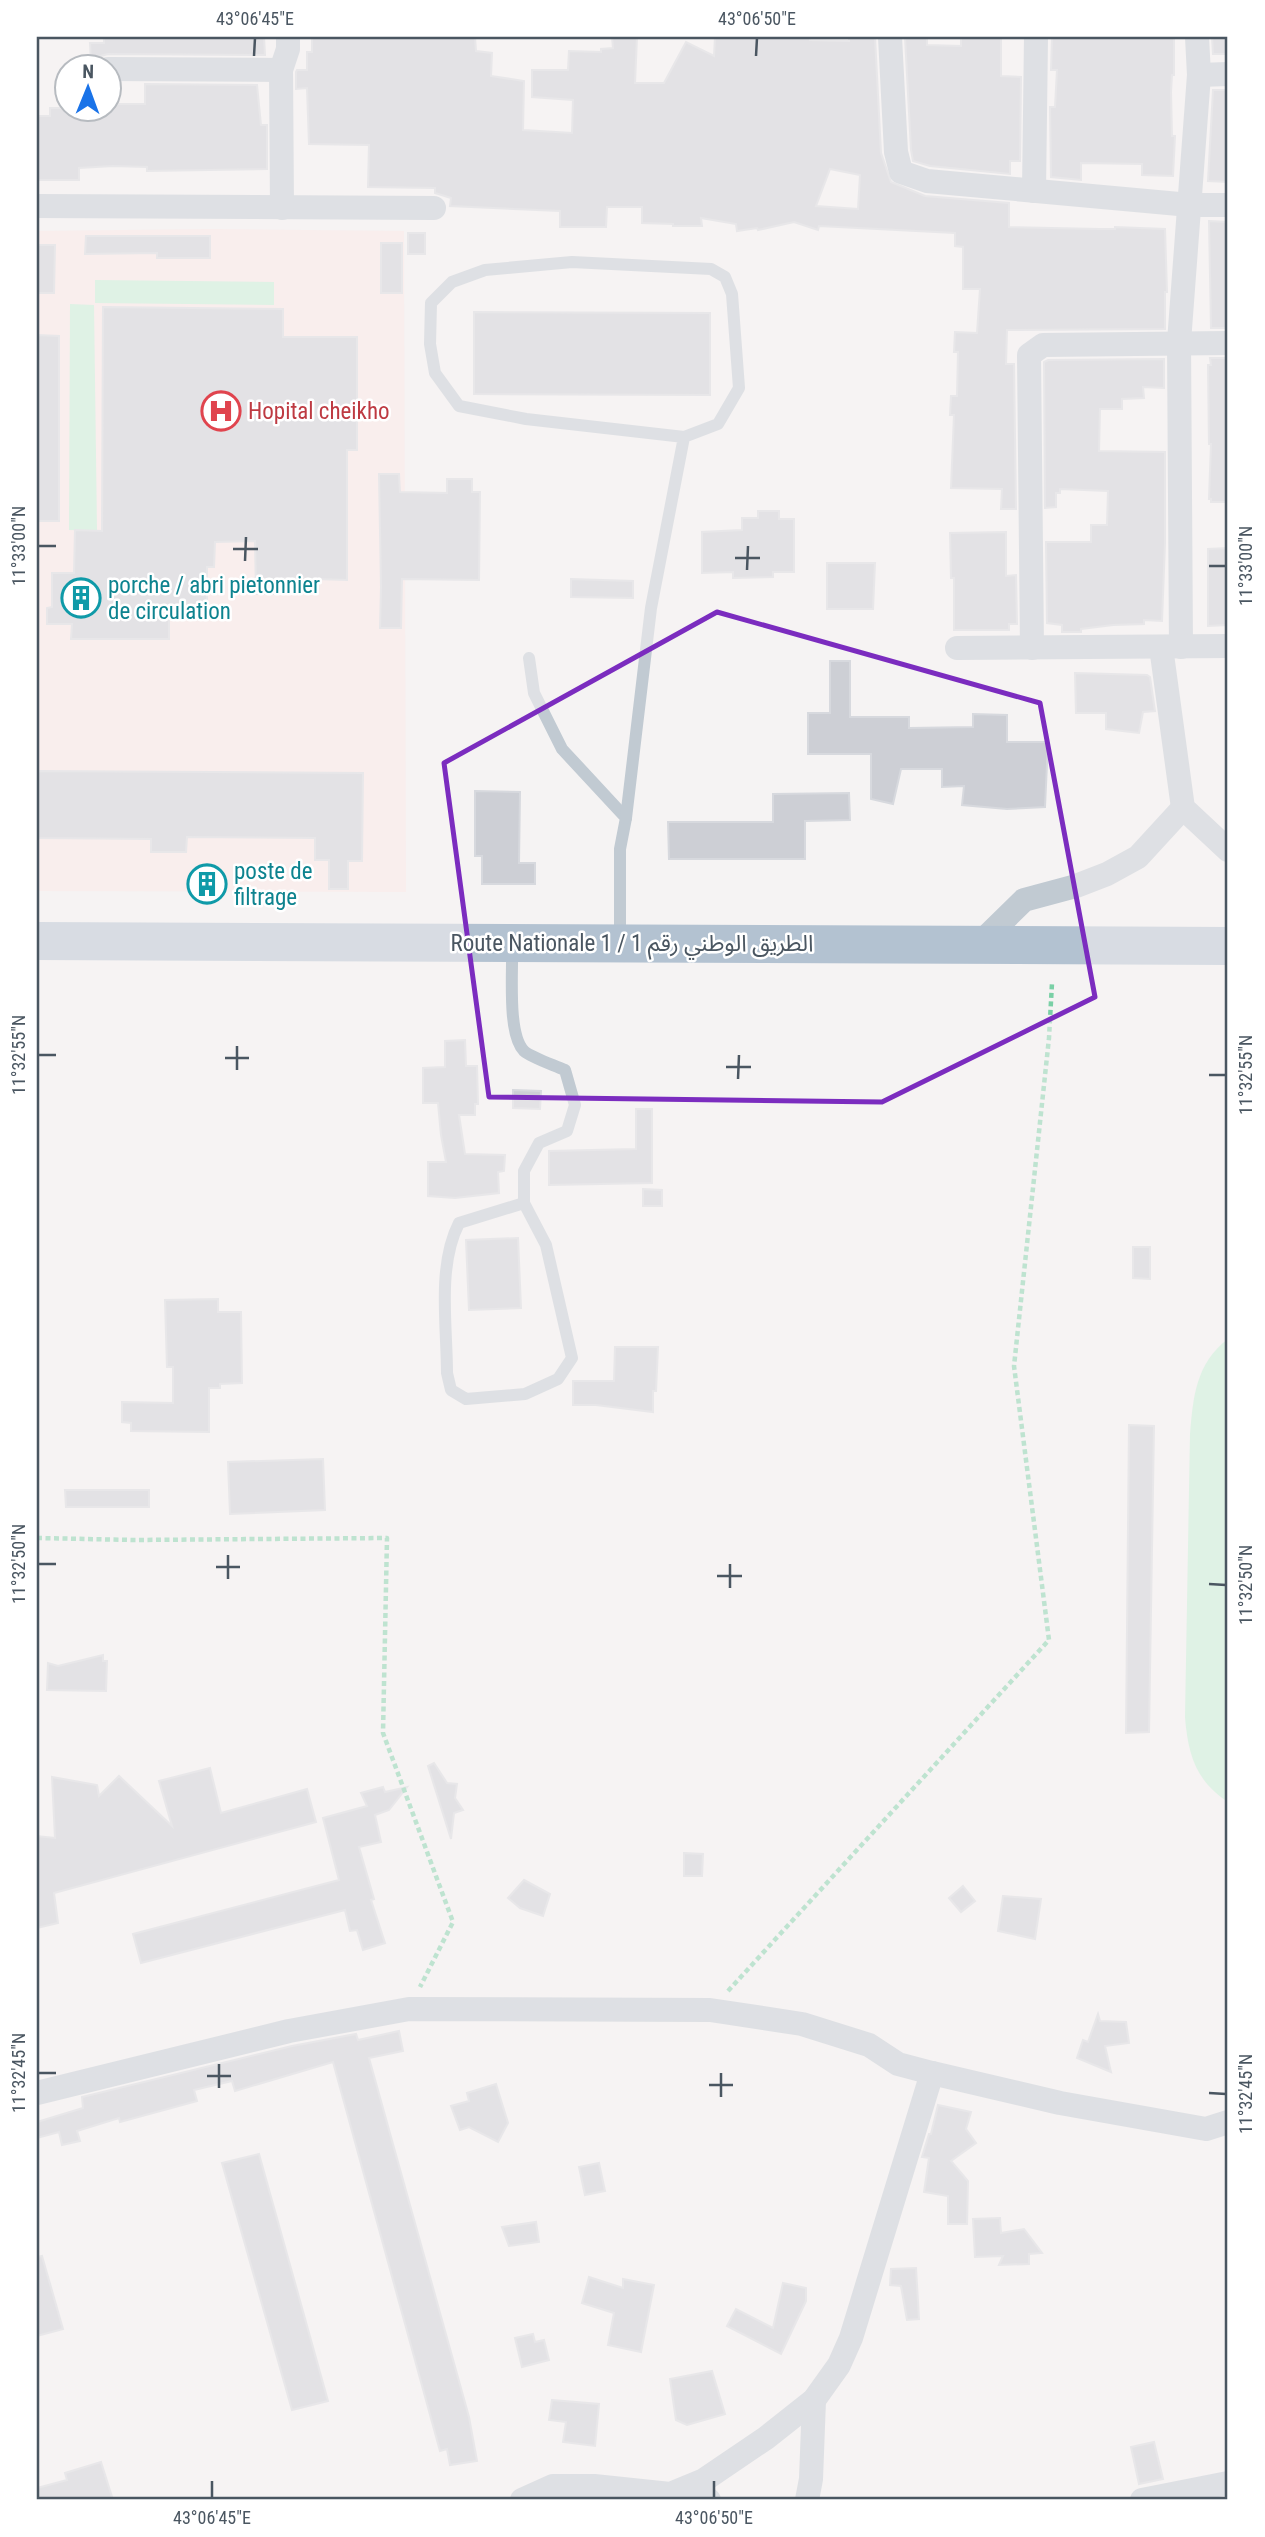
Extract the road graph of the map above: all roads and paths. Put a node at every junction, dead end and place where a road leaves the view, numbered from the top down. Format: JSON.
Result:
{"nodes":[{"id":1,"x":288,"y":37,"type":"edge"},
{"id":2,"x":890,"y":37,"type":"edge"},
{"id":3,"x":1036,"y":37,"type":"edge"},
{"id":4,"x":1197,"y":37,"type":"edge"},
{"id":5,"x":122,"y":69,"type":"edge"},
{"id":6,"x":281,"y":70,"type":"junction"},
{"id":7,"x":1228,"y":74,"type":"edge"},
{"id":8,"x":1199,"y":75,"type":"junction"},
{"id":9,"x":1034,"y":191,"type":"junction"},
{"id":10,"x":1190,"y":205,"type":"junction"},
{"id":11,"x":1228,"y":205,"type":"edge"},
{"id":12,"x":37,"y":206,"type":"edge"},
{"id":13,"x":282,"y":208,"type":"junction"},
{"id":14,"x":434,"y":208,"type":"dead end"},
{"id":15,"x":1179,"y":342,"type":"junction"},
{"id":16,"x":1228,"y":343,"type":"edge"},
{"id":17,"x":684,"y":437,"type":"junction"},
{"id":18,"x":1228,"y":646,"type":"edge"},
{"id":19,"x":1171,"y":647,"type":"junction"},
{"id":20,"x":957,"y":648,"type":"dead end"},
{"id":21,"x":1032,"y":648,"type":"junction"},
{"id":22,"x":529,"y":658,"type":"dead end"},
{"id":23,"x":1183,"y":808,"type":"junction"},
{"id":24,"x":626,"y":818,"type":"junction"},
{"id":25,"x":1228,"y":850,"type":"edge"},
{"id":26,"x":37,"y":941,"type":"edge"},
{"id":27,"x":512,"y":942,"type":"junction"},
{"id":28,"x":620,"y":943,"type":"junction"},
{"id":29,"x":978,"y":945,"type":"junction"},
{"id":30,"x":1228,"y":946,"type":"edge"},
{"id":31,"x":1052,"y":983,"type":"dead end"},
{"id":32,"x":524,"y":1203,"type":"junction"},
{"id":33,"x":37,"y":1538,"type":"edge"},
{"id":34,"x":409,"y":2010,"type":"junction"},
{"id":35,"x":710,"y":2010,"type":"junction"},
{"id":36,"x":932,"y":2073,"type":"junction"},
{"id":37,"x":37,"y":2092,"type":"edge"},
{"id":38,"x":1228,"y":2122,"type":"edge"},
{"id":39,"x":814,"y":2400,"type":"junction"},
{"id":40,"x":1228,"y":2483,"type":"edge"},
{"id":41,"x":670,"y":2494,"type":"junction"},
{"id":42,"x":522,"y":2500,"type":"edge"},
{"id":43,"x":709,"y":2500,"type":"edge"},
{"id":44,"x":807,"y":2500,"type":"edge"},
{"id":45,"x":1142,"y":2500,"type":"edge"}],
"edges":[{"from":1,"to":6,"type":"street"},
{"from":2,"to":9,"type":"street"},
{"from":3,"to":9,"type":"street"},
{"from":4,"to":8,"type":"street"},
{"from":5,"to":6,"type":"street"},
{"from":6,"to":13,"type":"street"},
{"from":7,"to":8,"type":"street"},
{"from":8,"to":10,"type":"street"},
{"from":9,"to":10,"type":"street"},
{"from":10,"to":11,"type":"street"},
{"from":10,"to":15,"type":"street"},
{"from":12,"to":13,"type":"street"},
{"from":13,"to":14,"type":"street"},
{"from":15,"to":16,"type":"street"},
{"from":15,"to":19,"type":"street"},
{"from":15,"to":21,"type":"street"},
{"from":17,"to":17,"type":"lane"},
{"from":17,"to":24,"type":"lane"},
{"from":18,"to":19,"type":"street"},
{"from":19,"to":21,"type":"street"},
{"from":19,"to":23,"type":"street"},
{"from":20,"to":21,"type":"street"},
{"from":22,"to":24,"type":"lane"},
{"from":23,"to":25,"type":"street"},
{"from":23,"to":29,"type":"street"},
{"from":24,"to":28,"type":"lane"},
{"from":26,"to":27,"type":"main road","name":"Route Nationale 1 / الطريق الوطني رقم 1"},
{"from":27,"to":28,"type":"main road","name":"Route Nationale 1 / الطريق الوطني رقم 1"},
{"from":27,"to":32,"type":"lane"},
{"from":28,"to":29,"type":"main road","name":"Route Nationale 1 / الطريق الوطني رقم 1"},
{"from":29,"to":30,"type":"main road","name":"Route Nationale 1 / الطريق الوطني رقم 1"},
{"from":31,"to":35,"type":"path"},
{"from":32,"to":32,"type":"lane"},
{"from":33,"to":34,"type":"path"},
{"from":34,"to":35,"type":"street"},
{"from":34,"to":37,"type":"street"},
{"from":35,"to":36,"type":"street"},
{"from":36,"to":38,"type":"street"},
{"from":36,"to":39,"type":"street"},
{"from":39,"to":41,"type":"street"},
{"from":39,"to":44,"type":"street"},
{"from":40,"to":45,"type":"street"},
{"from":41,"to":42,"type":"street"},
{"from":41,"to":43,"type":"street"}]}
